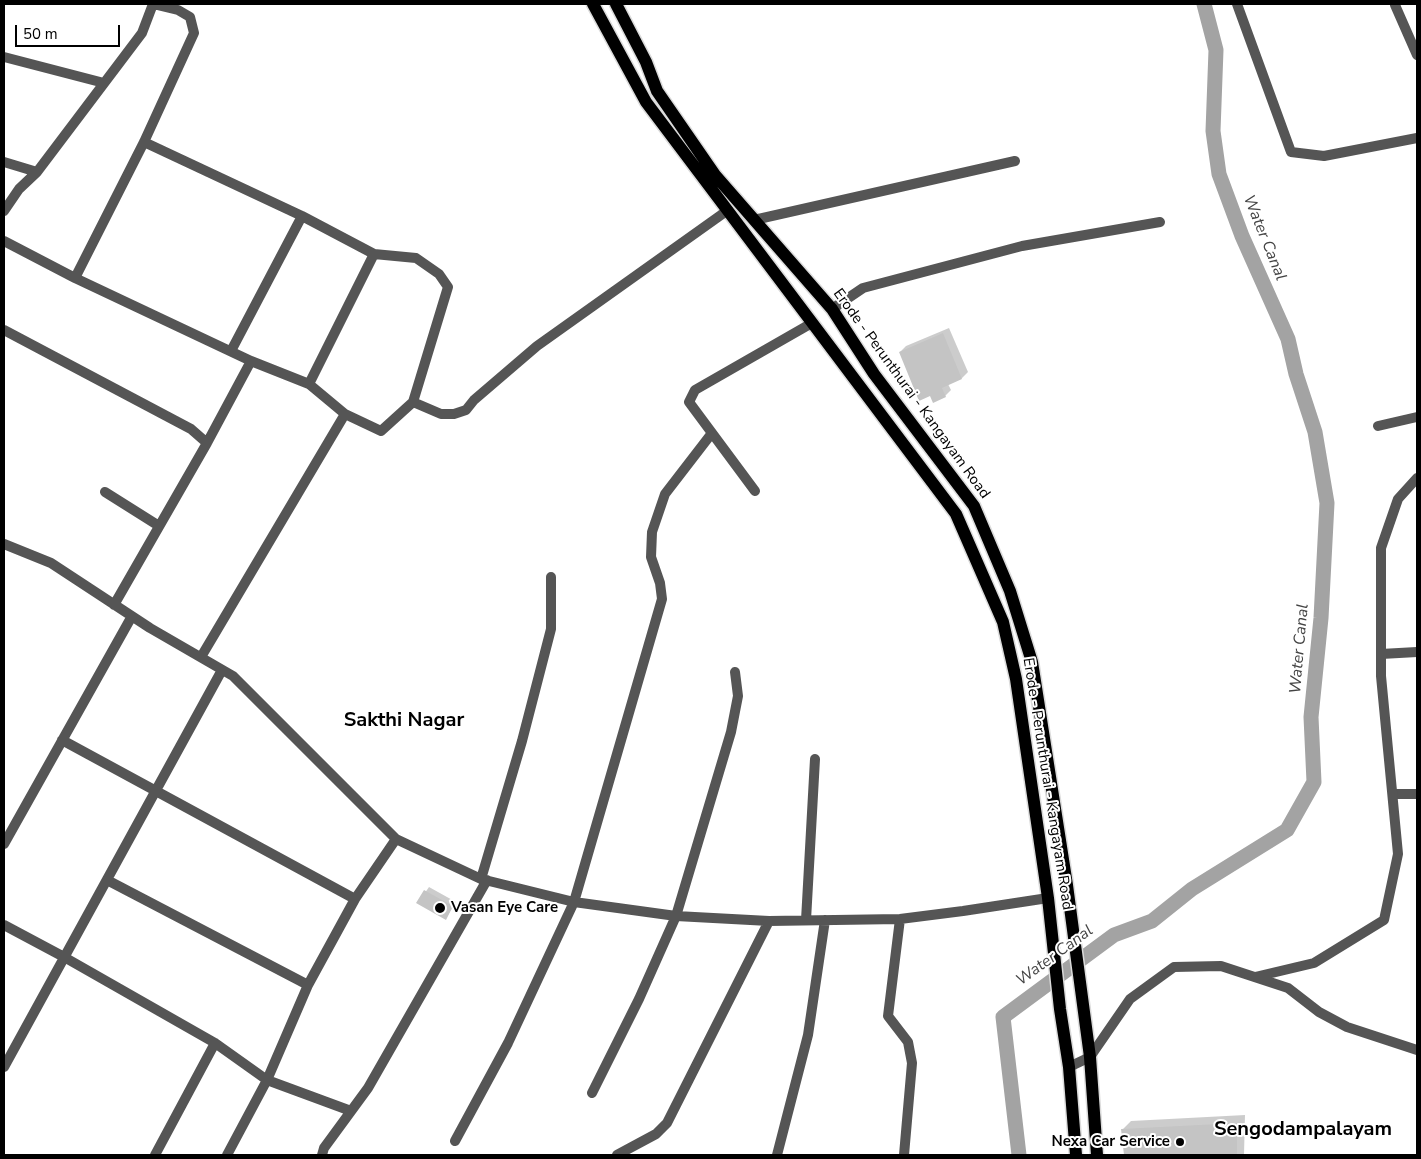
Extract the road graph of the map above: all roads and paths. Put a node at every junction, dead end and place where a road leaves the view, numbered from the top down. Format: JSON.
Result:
{"nodes":[{"id":1,"x":593,"y":4,"type":"edge"},
{"id":2,"x":616,"y":4,"type":"edge"},
{"id":3,"x":1237,"y":4,"type":"edge"},
{"id":4,"x":1396,"y":4,"type":"edge"},
{"id":5,"x":1417,"y":55,"type":"edge"},
{"id":6,"x":4,"y":57,"type":"edge"},
{"id":7,"x":104,"y":83,"type":"junction"},
{"id":8,"x":1417,"y":138,"type":"edge"},
{"id":9,"x":144,"y":142,"type":"junction"},
{"id":10,"x":1015,"y":161,"type":"dead end"},
{"id":11,"x":4,"y":162,"type":"edge"},
{"id":12,"x":37,"y":172,"type":"junction"},
{"id":13,"x":728,"y":210,"type":"junction"},
{"id":14,"x":4,"y":211,"type":"edge"},
{"id":15,"x":302,"y":216,"type":"junction"},
{"id":16,"x":754,"y":220,"type":"junction"},
{"id":17,"x":1160,"y":222,"type":"dead end"},
{"id":18,"x":4,"y":241,"type":"edge"},
{"id":19,"x":374,"y":254,"type":"junction"},
{"id":20,"x":74,"y":278,"type":"junction"},
{"id":21,"x":832,"y":309,"type":"junction"},
{"id":22,"x":812,"y":323,"type":"junction"},
{"id":23,"x":4,"y":330,"type":"edge"},
{"id":24,"x":231,"y":351,"type":"junction"},
{"id":25,"x":251,"y":361,"type":"junction"},
{"id":26,"x":309,"y":384,"type":"junction"},
{"id":27,"x":413,"y":402,"type":"junction"},
{"id":28,"x":345,"y":414,"type":"junction"},
{"id":29,"x":1417,"y":417,"type":"edge"},
{"id":30,"x":1378,"y":426,"type":"dead end"},
{"id":31,"x":712,"y":433,"type":"junction"},
{"id":32,"x":207,"y":443,"type":"junction"},
{"id":33,"x":1417,"y":478,"type":"edge"},
{"id":34,"x":756,"y":491,"type":"dead end"},
{"id":35,"x":105,"y":492,"type":"dead end"},
{"id":36,"x":159,"y":526,"type":"junction"},
{"id":37,"x":983,"y":527,"type":"junction"},
{"id":38,"x":965,"y":535,"type":"junction"},
{"id":39,"x":4,"y":544,"type":"edge"},
{"id":40,"x":551,"y":577,"type":"dead end"},
{"id":41,"x":114,"y":604,"type":"junction"},
{"id":42,"x":132,"y":616,"type":"junction"},
{"id":43,"x":1417,"y":652,"type":"edge"},
{"id":44,"x":1381,"y":654,"type":"junction"},
{"id":45,"x":201,"y":657,"type":"junction"},
{"id":46,"x":222,"y":670,"type":"junction"},
{"id":47,"x":735,"y":672,"type":"dead end"},
{"id":48,"x":62,"y":740,"type":"junction"},
{"id":49,"x":815,"y":759,"type":"dead end"},
{"id":50,"x":156,"y":790,"type":"junction"},
{"id":51,"x":1392,"y":794,"type":"junction"},
{"id":52,"x":1417,"y":794,"type":"edge"},
{"id":53,"x":396,"y":839,"type":"junction"},
{"id":54,"x":4,"y":844,"type":"edge"},
{"id":55,"x":484,"y":879,"type":"junction"},
{"id":56,"x":107,"y":880,"type":"junction"},
{"id":57,"x":1048,"y":898,"type":"junction"},
{"id":58,"x":355,"y":899,"type":"junction"},
{"id":59,"x":574,"y":902,"type":"junction"},
{"id":60,"x":676,"y":916,"type":"junction"},
{"id":61,"x":900,"y":919,"type":"junction"},
{"id":62,"x":806,"y":920,"type":"junction"},
{"id":63,"x":825,"y":920,"type":"junction"},
{"id":64,"x":770,"y":921,"type":"junction"},
{"id":65,"x":4,"y":925,"type":"edge"},
{"id":66,"x":64,"y":957,"type":"junction"},
{"id":67,"x":1255,"y":977,"type":"junction"},
{"id":68,"x":308,"y":985,"type":"junction"},
{"id":69,"x":216,"y":1043,"type":"junction"},
{"id":70,"x":1417,"y":1050,"type":"edge"},
{"id":71,"x":1090,"y":1057,"type":"junction"},
{"id":72,"x":4,"y":1067,"type":"edge"},
{"id":73,"x":1069,"y":1067,"type":"junction"},
{"id":74,"x":267,"y":1080,"type":"junction"},
{"id":75,"x":592,"y":1093,"type":"dead end"},
{"id":76,"x":351,"y":1111,"type":"junction"},
{"id":77,"x":455,"y":1142,"type":"dead end"},
{"id":78,"x":154,"y":1155,"type":"edge"},
{"id":79,"x":227,"y":1155,"type":"edge"},
{"id":80,"x":322,"y":1155,"type":"edge"},
{"id":81,"x":617,"y":1155,"type":"edge"},
{"id":82,"x":776,"y":1155,"type":"edge"},
{"id":83,"x":904,"y":1155,"type":"edge"},
{"id":84,"x":1076,"y":1155,"type":"edge"},
{"id":85,"x":1097,"y":1155,"type":"edge"}],
"edges":[{"from":1,"to":13,"type":"main road","name":"Erode - Perunthurai - Kangayam Road"},
{"from":2,"to":16,"type":"main road","name":"Erode - Perunthurai - Kangayam Road"},
{"from":3,"to":8,"type":"street"},
{"from":4,"to":5,"type":"street"},
{"from":6,"to":7,"type":"street"},
{"from":7,"to":9,"type":"street"},
{"from":7,"to":12,"type":"street"},
{"from":9,"to":15,"type":"street"},
{"from":9,"to":20,"type":"street"},
{"from":10,"to":16,"type":"street"},
{"from":11,"to":12,"type":"street"},
{"from":12,"to":14,"type":"street"},
{"from":13,"to":22,"type":"main road","name":"Erode - Perunthurai - Kangayam Road"},
{"from":13,"to":27,"type":"street"},
{"from":15,"to":19,"type":"street"},
{"from":15,"to":24,"type":"street"},
{"from":16,"to":21,"type":"main road","name":"Erode - Perunthurai - Kangayam Road"},
{"from":17,"to":21,"type":"street"},
{"from":18,"to":20,"type":"street"},
{"from":19,"to":26,"type":"street"},
{"from":19,"to":27,"type":"street"},
{"from":20,"to":24,"type":"street"},
{"from":21,"to":37,"type":"main road","name":"Erode - Perunthurai - Kangayam Road"},
{"from":22,"to":31,"type":"street"},
{"from":22,"to":38,"type":"main road","name":"Erode - Perunthurai - Kangayam Road"},
{"from":23,"to":32,"type":"street"},
{"from":24,"to":25,"type":"street"},
{"from":25,"to":26,"type":"street"},
{"from":25,"to":32,"type":"street"},
{"from":26,"to":28,"type":"street"},
{"from":27,"to":28,"type":"street"},
{"from":28,"to":45,"type":"street"},
{"from":29,"to":30,"type":"street"},
{"from":31,"to":34,"type":"street"},
{"from":31,"to":59,"type":"street"},
{"from":32,"to":36,"type":"street"},
{"from":33,"to":44,"type":"street"},
{"from":35,"to":36,"type":"street"},
{"from":36,"to":41,"type":"street"},
{"from":37,"to":38,"type":"main road"},
{"from":37,"to":71,"type":"main road","name":"Erode - Perunthurai - Kangayam Road"},
{"from":38,"to":57,"type":"main road","name":"Erode - Perunthurai - Kangayam Road"},
{"from":39,"to":41,"type":"street"},
{"from":40,"to":55,"type":"street"},
{"from":41,"to":42,"type":"street"},
{"from":42,"to":45,"type":"street"},
{"from":42,"to":48,"type":"street"},
{"from":43,"to":44,"type":"street"},
{"from":44,"to":51,"type":"street"},
{"from":45,"to":46,"type":"street"},
{"from":46,"to":50,"type":"street"},
{"from":46,"to":53,"type":"street"},
{"from":47,"to":60,"type":"street"},
{"from":48,"to":50,"type":"street"},
{"from":48,"to":54,"type":"street"},
{"from":49,"to":62,"type":"street"},
{"from":50,"to":56,"type":"street"},
{"from":50,"to":58,"type":"street"},
{"from":51,"to":52,"type":"street"},
{"from":51,"to":67,"type":"street"},
{"from":53,"to":55,"type":"street"},
{"from":53,"to":58,"type":"street"},
{"from":55,"to":59,"type":"street"},
{"from":55,"to":76,"type":"street"},
{"from":56,"to":66,"type":"street"},
{"from":56,"to":68,"type":"street"},
{"from":57,"to":61,"type":"street"},
{"from":57,"to":73,"type":"main road","name":"Erode - Perunthurai - Kangayam Road"},
{"from":58,"to":68,"type":"street"},
{"from":59,"to":60,"type":"street"},
{"from":59,"to":77,"type":"street"},
{"from":60,"to":64,"type":"street"},
{"from":60,"to":75,"type":"street"},
{"from":61,"to":63,"type":"street"},
{"from":61,"to":83,"type":"street"},
{"from":62,"to":63,"type":"street"},
{"from":62,"to":64,"type":"street"},
{"from":63,"to":82,"type":"street"},
{"from":64,"to":81,"type":"street"},
{"from":65,"to":66,"type":"street"},
{"from":66,"to":69,"type":"street"},
{"from":66,"to":72,"type":"street"},
{"from":67,"to":70,"type":"street"},
{"from":67,"to":71,"type":"street"},
{"from":68,"to":74,"type":"street"},
{"from":69,"to":74,"type":"street"},
{"from":69,"to":78,"type":"street"},
{"from":71,"to":73,"type":"street"},
{"from":71,"to":85,"type":"main road","name":"Erode - Perunthurai - Kangayam Road"},
{"from":73,"to":84,"type":"main road","name":"Erode - Perunthurai - Kangayam Road"},
{"from":74,"to":76,"type":"street"},
{"from":74,"to":79,"type":"street"},
{"from":76,"to":80,"type":"street"}]}
